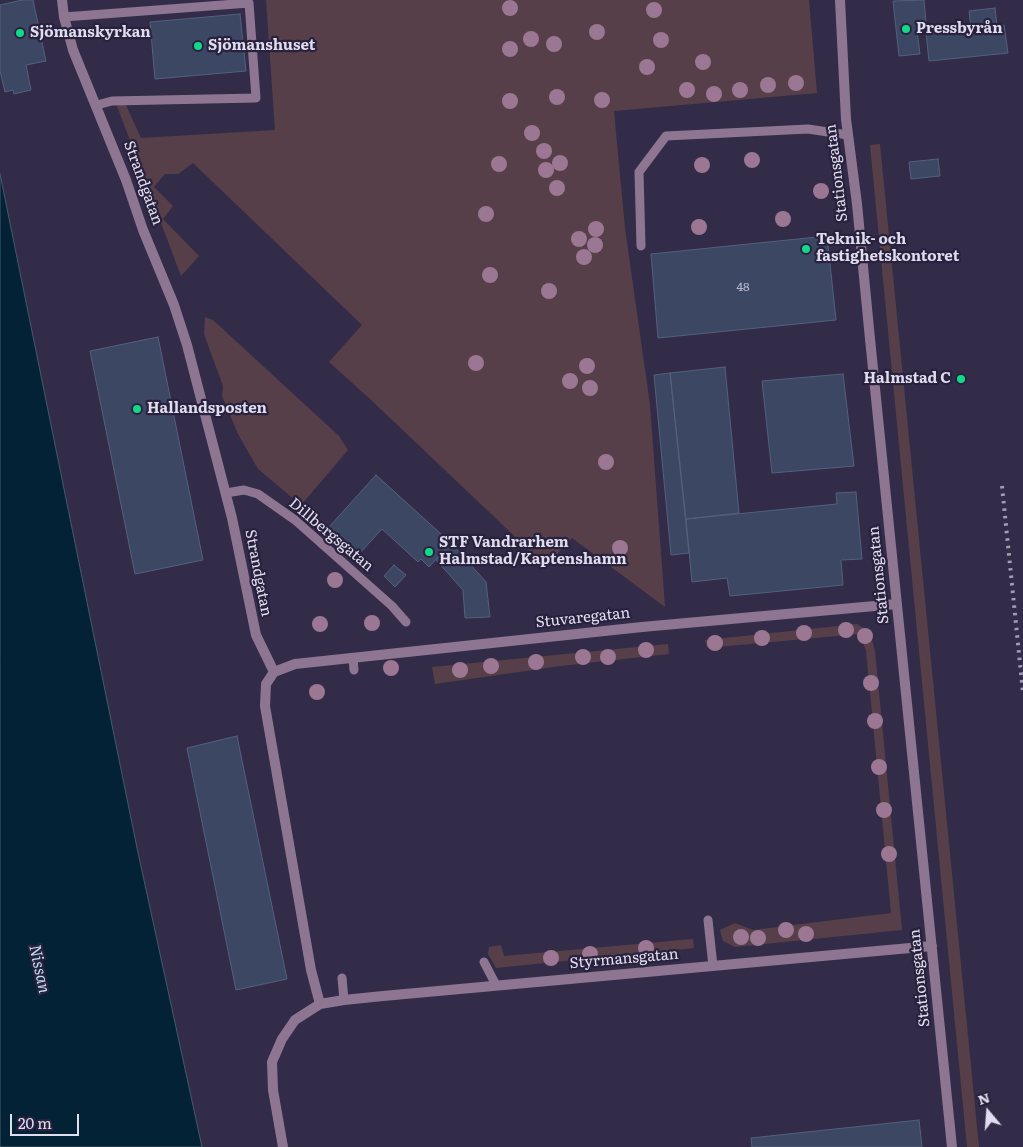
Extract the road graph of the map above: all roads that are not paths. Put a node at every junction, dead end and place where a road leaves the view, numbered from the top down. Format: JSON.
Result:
{"nodes":[{"id":1,"x":62,"y":0,"type":"edge"},
{"id":2,"x":840,"y":0,"type":"edge"},
{"id":3,"x":64,"y":17,"type":"junction"},
{"id":4,"x":97,"y":105,"type":"junction"},
{"id":5,"x":848,"y":135,"type":"junction"},
{"id":6,"x":641,"y":246,"type":"dead end"},
{"id":7,"x":226,"y":493,"type":"junction"},
{"id":8,"x":897,"y":604,"type":"junction"},
{"id":9,"x":406,"y":622,"type":"dead end"},
{"id":10,"x":353,"y":658,"type":"junction"},
{"id":11,"x":354,"y":670,"type":"dead end"},
{"id":12,"x":274,"y":672,"type":"junction"},
{"id":13,"x":708,"y":920,"type":"dead end"},
{"id":14,"x":932,"y":946,"type":"junction"},
{"id":15,"x":484,"y":962,"type":"dead end"},
{"id":16,"x":713,"y":966,"type":"junction"},
{"id":17,"x":342,"y":978,"type":"dead end"},
{"id":18,"x":496,"y":985,"type":"junction"},
{"id":19,"x":344,"y":1000,"type":"junction"},
{"id":20,"x":320,"y":1004,"type":"junction"},
{"id":21,"x":283,"y":1147,"type":"edge"},
{"id":22,"x":952,"y":1147,"type":"edge"}],
"edges":[{"from":1,"to":3,"type":"street","name":"Strandgatan"},
{"from":2,"to":5,"type":"street","name":"Stationsgatan"},
{"from":3,"to":4,"type":"street","name":"Strandgatan"},
{"from":3,"to":4,"type":"lane"},
{"from":4,"to":7,"type":"street","name":"Strandgatan"},
{"from":5,"to":6,"type":"lane"},
{"from":5,"to":8,"type":"street","name":"Stationsgatan"},
{"from":7,"to":9,"type":"lane","name":"Dillbergsgatan"},
{"from":7,"to":12,"type":"street","name":"Strandgatan"},
{"from":8,"to":10,"type":"street","name":"Stuvaregatan"},
{"from":8,"to":14,"type":"street","name":"Stationsgatan"},
{"from":10,"to":11,"type":"lane"},
{"from":10,"to":12,"type":"street","name":"Stuvaregatan"},
{"from":12,"to":20,"type":"street"},
{"from":13,"to":16,"type":"lane"},
{"from":14,"to":16,"type":"street","name":"Styrmansgatan"},
{"from":14,"to":22,"type":"street","name":"Stationsgatan"},
{"from":15,"to":18,"type":"lane"},
{"from":16,"to":18,"type":"street","name":"Styrmansgatan"},
{"from":17,"to":19,"type":"lane"},
{"from":18,"to":19,"type":"street","name":"Styrmansgatan"},
{"from":19,"to":20,"type":"street","name":"Styrmansgatan"},
{"from":20,"to":21,"type":"street"}]}
